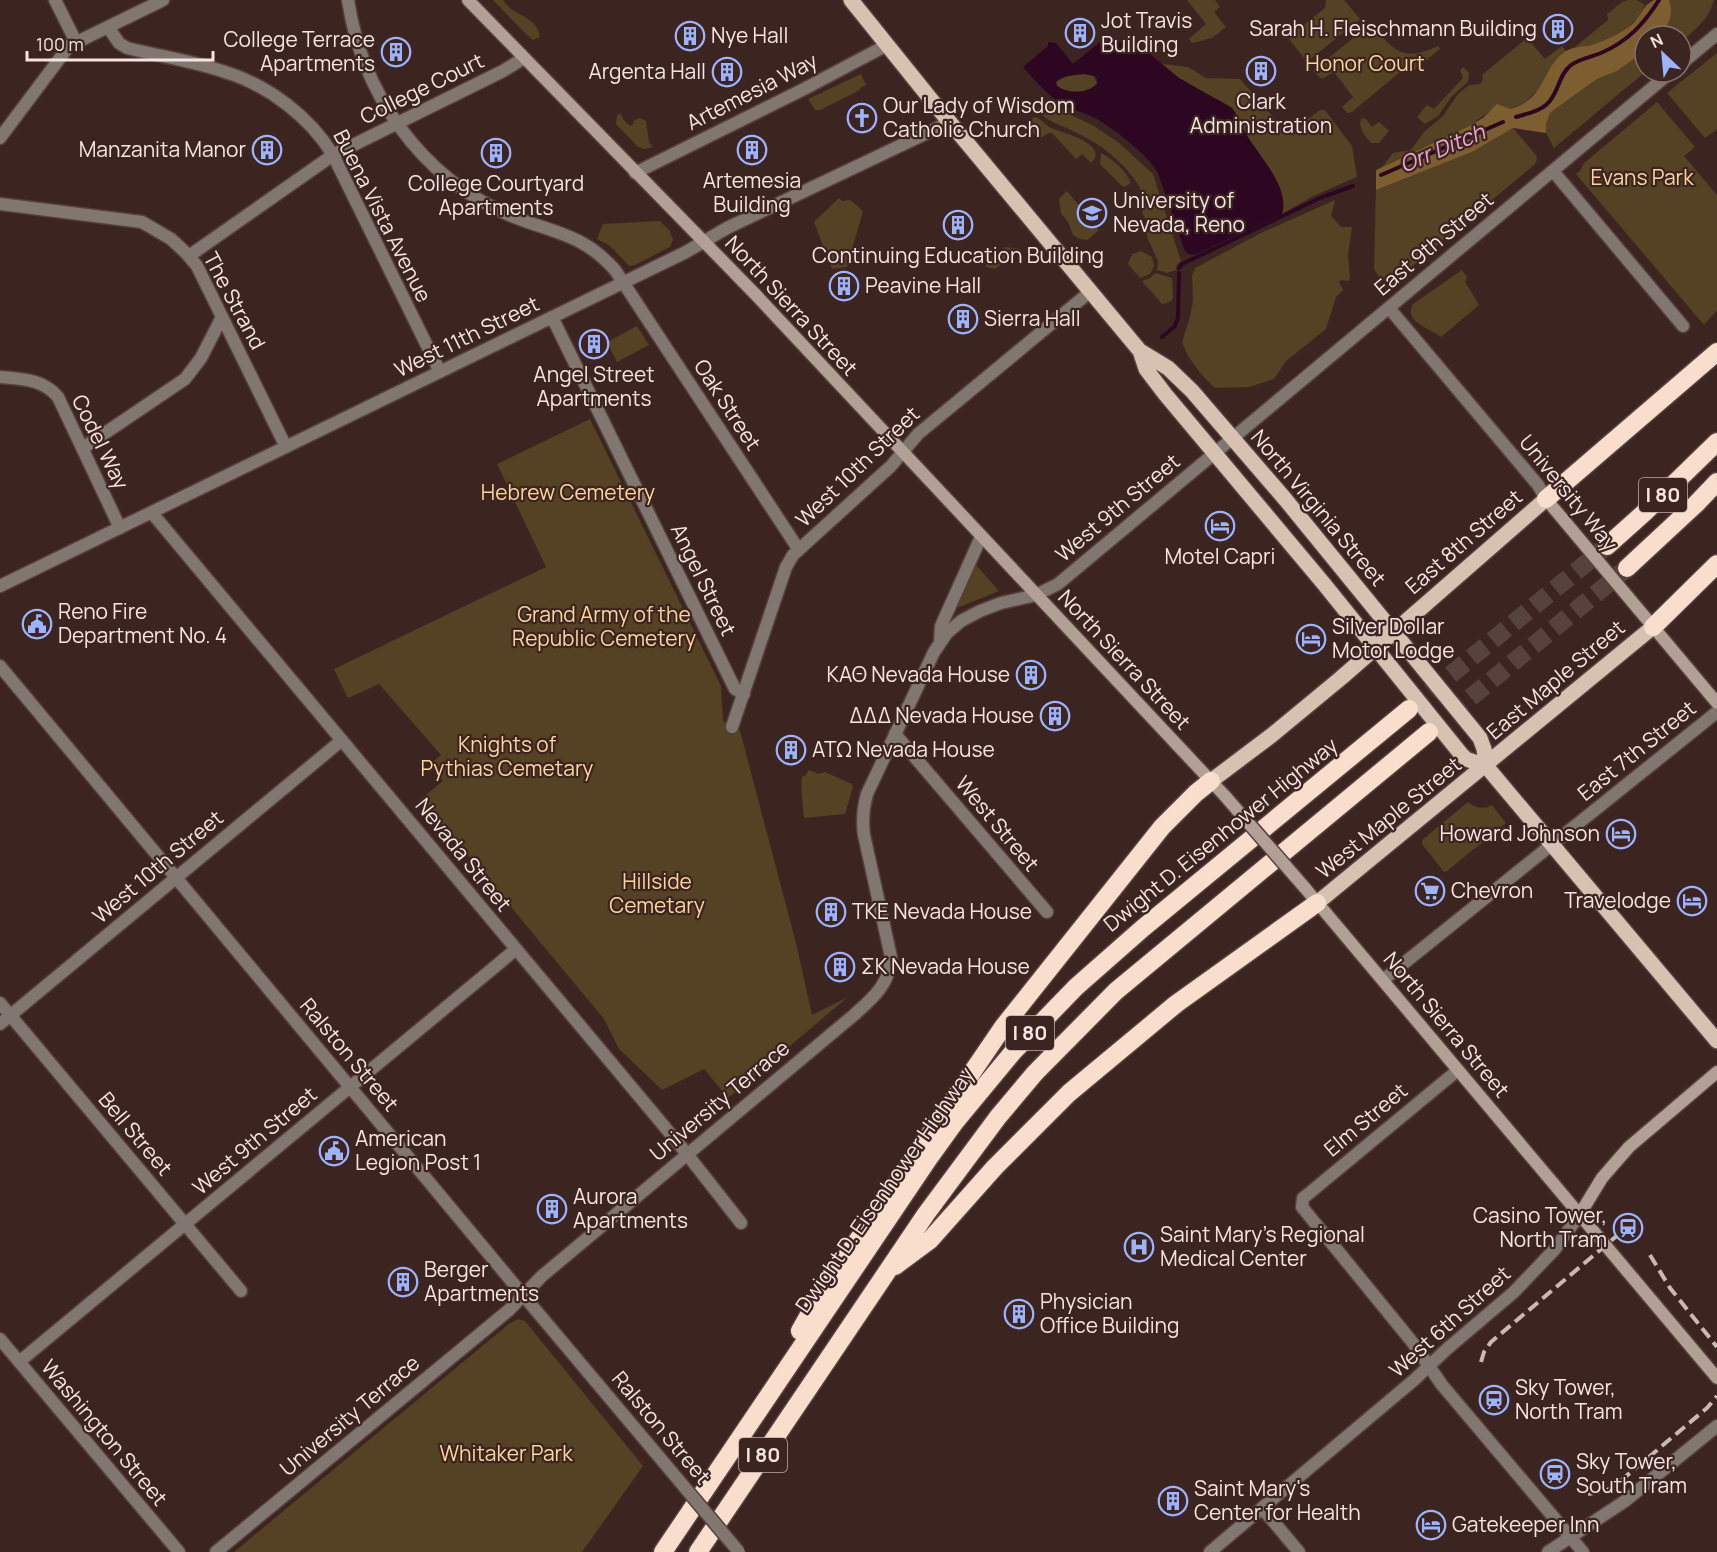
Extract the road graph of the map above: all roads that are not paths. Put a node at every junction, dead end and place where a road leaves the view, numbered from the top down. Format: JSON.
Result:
{"nodes":[{"id":1,"x":55,"y":0,"type":"edge"},
{"id":2,"x":163,"y":0,"type":"edge"},
{"id":3,"x":348,"y":0,"type":"edge"},
{"id":4,"x":468,"y":0,"type":"edge"},
{"id":5,"x":851,"y":0,"type":"edge"},
{"id":6,"x":108,"y":27,"type":"junction"},
{"id":7,"x":1717,"y":34,"type":"edge"},
{"id":8,"x":76,"y":42,"type":"junction"},
{"id":9,"x":887,"y":45,"type":"junction"},
{"id":10,"x":1693,"y":54,"type":"edge"},
{"id":11,"x":524,"y":58,"type":"junction"},
{"id":12,"x":1657,"y":84,"type":"edge"},
{"id":13,"x":950,"y":122,"type":"junction"},
{"id":14,"x":397,"y":123,"type":"junction"},
{"id":15,"x":0,"y":138,"type":"edge"},
{"id":16,"x":333,"y":155,"type":"junction"},
{"id":17,"x":1553,"y":171,"type":"junction"},
{"id":18,"x":635,"y":173,"type":"junction"},
{"id":19,"x":0,"y":204,"type":"edge"},
{"id":20,"x":703,"y":242,"type":"junction"},
{"id":21,"x":189,"y":256,"type":"junction"},
{"id":22,"x":622,"y":283,"type":"junction"},
{"id":23,"x":1091,"y":291,"type":"junction"},
{"id":24,"x":1389,"y":308,"type":"junction"},
{"id":25,"x":222,"y":316,"type":"junction"},
{"id":26,"x":552,"y":317,"type":"junction"},
{"id":27,"x":1683,"y":326,"type":"dead end"},
{"id":28,"x":1140,"y":351,"type":"junction"},
{"id":29,"x":1717,"y":352,"type":"edge"},
{"id":30,"x":440,"y":372,"type":"junction"},
{"id":31,"x":0,"y":377,"type":"edge"},
{"id":32,"x":1717,"y":442,"type":"edge"},
{"id":33,"x":1223,"y":446,"type":"junction"},
{"id":34,"x":286,"y":447,"type":"junction"},
{"id":35,"x":83,"y":448,"type":"junction"},
{"id":36,"x":903,"y":453,"type":"junction"},
{"id":37,"x":1717,"y":482,"type":"edge"},
{"id":38,"x":1546,"y":499,"type":"junction"},
{"id":39,"x":152,"y":513,"type":"junction"},
{"id":40,"x":120,"y":528,"type":"junction"},
{"id":41,"x":981,"y":537,"type":"junction"},
{"id":42,"x":1608,"y":546,"type":"tunnel mouth"},
{"id":43,"x":799,"y":550,"type":"junction"},
{"id":44,"x":1717,"y":564,"type":"edge"},
{"id":45,"x":1627,"y":568,"type":"tunnel mouth"},
{"id":46,"x":0,"y":586,"type":"edge"},
{"id":47,"x":1036,"y":595,"type":"junction"},
{"id":48,"x":1653,"y":627,"type":"junction"},
{"id":49,"x":1384,"y":641,"type":"junction"},
{"id":50,"x":940,"y":642,"type":"junction"},
{"id":51,"x":0,"y":666,"type":"edge"},
{"id":52,"x":744,"y":694,"type":"junction"},
{"id":53,"x":1717,"y":703,"type":"edge"},
{"id":54,"x":1409,"y":709,"type":"tunnel mouth"},
{"id":55,"x":1717,"y":712,"type":"edge"},
{"id":56,"x":732,"y":727,"type":"dead end"},
{"id":57,"x":1429,"y":732,"type":"tunnel mouth"},
{"id":58,"x":895,"y":734,"type":"junction"},
{"id":59,"x":342,"y":740,"type":"junction"},
{"id":60,"x":1486,"y":766,"type":"junction"},
{"id":61,"x":1211,"y":782,"type":"junction"},
{"id":62,"x":1553,"y":843,"type":"junction"},
{"id":63,"x":176,"y":877,"type":"junction"},
{"id":64,"x":1317,"y":903,"type":"junction"},
{"id":65,"x":1047,"y":912,"type":"dead end"},
{"id":66,"x":515,"y":950,"type":"junction"},
{"id":67,"x":1383,"y":980,"type":"junction"},
{"id":68,"x":0,"y":1003,"type":"edge"},
{"id":69,"x":10,"y":1015,"type":"junction"},
{"id":70,"x":0,"y":1024,"type":"edge"},
{"id":71,"x":1717,"y":1041,"type":"edge"},
{"id":72,"x":1458,"y":1070,"type":"junction"},
{"id":73,"x":1717,"y":1072,"type":"edge"},
{"id":74,"x":350,"y":1087,"type":"junction"},
{"id":75,"x":686,"y":1155,"type":"junction"},
{"id":76,"x":1580,"y":1214,"type":"junction"},
{"id":77,"x":741,"y":1223,"type":"dead end"},
{"id":78,"x":185,"y":1224,"type":"junction"},
{"id":79,"x":883,"y":1274,"type":"junction"},
{"id":80,"x":241,"y":1291,"type":"dead end"},
{"id":81,"x":523,"y":1295,"type":"junction"},
{"id":82,"x":0,"y":1339,"type":"edge"},
{"id":83,"x":20,"y":1362,"type":"junction"},
{"id":84,"x":1429,"y":1367,"type":"junction"},
{"id":85,"x":1717,"y":1378,"type":"edge"},
{"id":86,"x":1717,"y":1426,"type":"edge"},
{"id":87,"x":740,"y":1439,"type":"junction"},
{"id":88,"x":1262,"y":1508,"type":"junction"},
{"id":89,"x":1571,"y":1537,"type":"junction"},
{"id":90,"x":179,"y":1552,"type":"edge"},
{"id":91,"x":216,"y":1552,"type":"edge"},
{"id":92,"x":663,"y":1552,"type":"edge"},
{"id":93,"x":698,"y":1552,"type":"edge"},
{"id":94,"x":739,"y":1552,"type":"edge"},
{"id":95,"x":1209,"y":1552,"type":"edge"},
{"id":96,"x":1299,"y":1552,"type":"edge"},
{"id":97,"x":1548,"y":1552,"type":"edge"},
{"id":98,"x":1583,"y":1552,"type":"edge"}],
"edges":[{"from":1,"to":8,"type":"street"},
{"from":2,"to":6,"type":"street"},
{"from":3,"to":14,"type":"street","name":"Oak Street"},
{"from":4,"to":11,"type":"main road","name":"North Sierra Street"},
{"from":5,"to":9,"type":"main road","name":"North Virginia Street"},
{"from":6,"to":8,"type":"street"},
{"from":6,"to":16,"type":"street","name":"Buena Vista Avenue"},
{"from":7,"to":10,"type":"street"},
{"from":8,"to":15,"type":"street"},
{"from":9,"to":13,"type":"main road","name":"North Virginia Street"},
{"from":9,"to":18,"type":"street","name":"Artemesia Way"},
{"from":11,"to":14,"type":"street","name":"College Court"},
{"from":11,"to":18,"type":"main road","name":"North Sierra Street"},
{"from":12,"to":17,"type":"street","name":"East 9th Street"},
{"from":13,"to":20,"type":"street","name":"West 11th Street"},
{"from":13,"to":23,"type":"main road","name":"North Virginia Street"},
{"from":14,"to":16,"type":"street","name":"College Court"},
{"from":14,"to":22,"type":"street","name":"Oak Street"},
{"from":16,"to":21,"type":"street","name":"College Court"},
{"from":16,"to":30,"type":"street","name":"Buena Vista Avenue"},
{"from":17,"to":24,"type":"street","name":"East 9th Street"},
{"from":17,"to":27,"type":"street"},
{"from":18,"to":20,"type":"main road","name":"North Sierra Street"},
{"from":19,"to":21,"type":"street","name":"The Strand"},
{"from":20,"to":22,"type":"street","name":"West 11th Street"},
{"from":20,"to":36,"type":"main road","name":"North Sierra Street"},
{"from":21,"to":25,"type":"street","name":"The Strand"},
{"from":22,"to":26,"type":"street","name":"West 11th Street"},
{"from":22,"to":43,"type":"street","name":"Oak Street"},
{"from":23,"to":28,"type":"main road","name":"North Virginia Street"},
{"from":23,"to":36,"type":"street","name":"West 10th Street"},
{"from":24,"to":33,"type":"street","name":"East 9th Street"},
{"from":24,"to":38,"type":"street","name":"University Way"},
{"from":25,"to":34,"type":"street","name":"The Strand"},
{"from":25,"to":35,"type":"street"},
{"from":26,"to":30,"type":"street","name":"West 11th Street"},
{"from":26,"to":52,"type":"street","name":"Angel Street"},
{"from":28,"to":33,"type":"main road","name":"North Virginia Street"},
{"from":28,"to":33,"type":"main road","name":"North Virginia Street"},
{"from":29,"to":38,"type":"highway"},
{"from":30,"to":34,"type":"street","name":"West 11th Street"},
{"from":31,"to":35,"type":"street","name":"Codel Way"},
{"from":32,"to":42,"type":"highway","number":"I 80"},
{"from":33,"to":47,"type":"street","name":"West 9th Street"},
{"from":33,"to":49,"type":"main road","name":"North Virginia Street"},
{"from":33,"to":49,"type":"main road","name":"North Virginia Street"},
{"from":34,"to":39,"type":"street","name":"West 11th Street"},
{"from":35,"to":40,"type":"street","name":"Codel Way"},
{"from":36,"to":41,"type":"main road","name":"North Sierra Street"},
{"from":36,"to":43,"type":"street","name":"West 10th Street"},
{"from":37,"to":45,"type":"highway","number":"I 80"},
{"from":38,"to":48,"type":"main road","name":"University Way"},
{"from":38,"to":49,"type":"main road","name":"East 8th Street"},
{"from":39,"to":40,"type":"street","name":"West 11th Street"},
{"from":39,"to":59,"type":"street","name":"Nevada Street"},
{"from":40,"to":46,"type":"street","name":"West 11th Street"},
{"from":41,"to":47,"type":"main road","name":"North Sierra Street"},
{"from":41,"to":50,"type":"street"},
{"from":43,"to":52,"type":"street","name":"West 10th Street"},
{"from":44,"to":48,"type":"highway"},
{"from":47,"to":50,"type":"street","name":"University Terrace"},
{"from":47,"to":61,"type":"main road","name":"North Sierra Street"},
{"from":48,"to":53,"type":"main road","name":"University Way"},
{"from":48,"to":60,"type":"main road","name":"East Maple Street"},
{"from":49,"to":60,"type":"main road","name":"North Virginia Street"},
{"from":49,"to":60,"type":"main road","name":"North Virginia Street"},
{"from":49,"to":61,"type":"main road","name":"East 8th Street"},
{"from":50,"to":58,"type":"street","name":"University Terrace"},
{"from":51,"to":63,"type":"street","name":"Ralston Street"},
{"from":52,"to":56,"type":"street","name":"West 10th Street"},
{"from":54,"to":87,"type":"highway","name":"Dwight D. Eisenhower Highway","number":"I 80"},
{"from":55,"to":62,"type":"street","name":"East 7th Street"},
{"from":57,"to":79,"type":"highway","number":"I 80"},
{"from":58,"to":65,"type":"street","name":"West Street"},
{"from":58,"to":75,"type":"street","name":"University Terrace"},
{"from":59,"to":63,"type":"street","name":"West 10th Street"},
{"from":59,"to":66,"type":"street","name":"Nevada Street"},
{"from":60,"to":62,"type":"main road","name":"North Virginia Street"},
{"from":60,"to":64,"type":"main road","name":"West Maple Street"},
{"from":61,"to":64,"type":"main road","name":"North Sierra Street","bridge":true},
{"from":61,"to":87,"type":"highway"},
{"from":62,"to":67,"type":"street","name":"East 7th Street"},
{"from":62,"to":71,"type":"main road","name":"North Virginia Street"},
{"from":63,"to":69,"type":"street","name":"West 10th Street"},
{"from":63,"to":74,"type":"street","name":"Ralston Street"},
{"from":64,"to":67,"type":"main road","name":"North Sierra Street"},
{"from":64,"to":79,"type":"highway"},
{"from":66,"to":74,"type":"street","name":"West 9th Street"},
{"from":66,"to":75,"type":"street","name":"Nevada Street"},
{"from":67,"to":72,"type":"main road","name":"North Sierra Street"},
{"from":68,"to":69,"type":"street","name":"Bell Street"},
{"from":69,"to":70,"type":"street","name":"West 10th Street"},
{"from":69,"to":78,"type":"street","name":"Bell Street"},
{"from":72,"to":76,"type":"main road","name":"North Sierra Street"},
{"from":72,"to":84,"type":"street","name":"Elm Street"},
{"from":73,"to":76,"type":"main road","name":"West 6th Street"},
{"from":74,"to":78,"type":"street","name":"West 9th Street"},
{"from":74,"to":81,"type":"street","name":"Ralston Street"},
{"from":75,"to":77,"type":"street","name":"Nevada Street"},
{"from":75,"to":81,"type":"street","name":"University Terrace"},
{"from":76,"to":84,"type":"street","name":"West 6th Street"},
{"from":76,"to":85,"type":"main road","name":"North Sierra Street"},
{"from":78,"to":80,"type":"street","name":"Bell Street"},
{"from":78,"to":83,"type":"street","name":"West 9th Street"},
{"from":79,"to":93,"type":"highway","number":"I 80"},
{"from":81,"to":91,"type":"street","name":"University Terrace"},
{"from":81,"to":94,"type":"street","name":"Ralston Street","bridge":true},
{"from":82,"to":83,"type":"street","name":"Washington Street"},
{"from":83,"to":90,"type":"street","name":"Washington Street"},
{"from":84,"to":88,"type":"street","name":"West 6th Street"},
{"from":84,"to":89,"type":"street"},
{"from":86,"to":89,"type":"street"},
{"from":87,"to":92,"type":"highway","name":"Dwight D. Eisenhower Highway","number":"I 80"},
{"from":88,"to":95,"type":"street","name":"West 6th Street"},
{"from":88,"to":96,"type":"street"},
{"from":89,"to":97,"type":"street"},
{"from":89,"to":98,"type":"street"}]}
